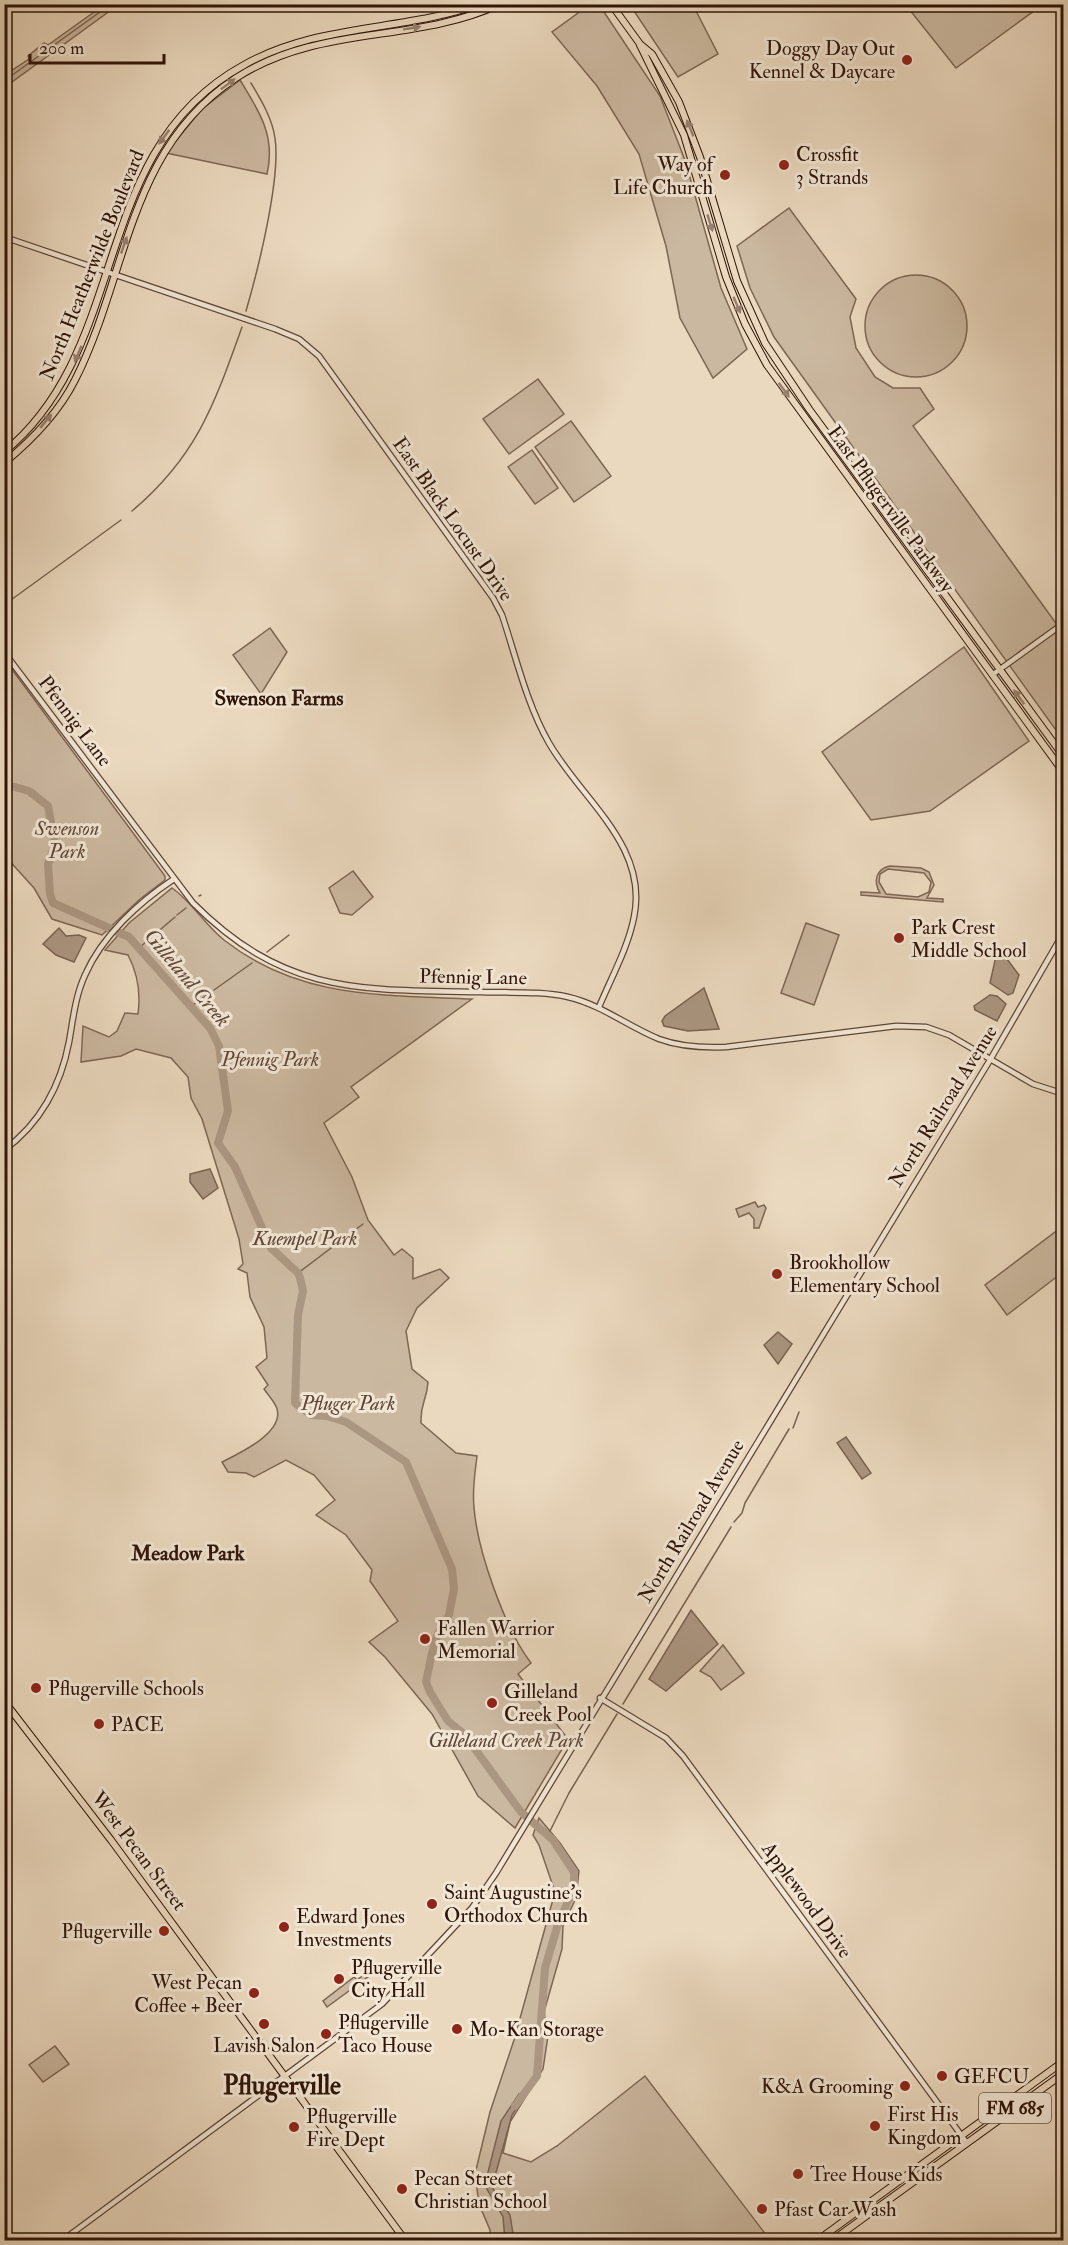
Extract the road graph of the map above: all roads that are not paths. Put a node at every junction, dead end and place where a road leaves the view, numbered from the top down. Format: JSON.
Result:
{"nodes":[{"id":1,"x":480,"y":4,"type":"edge"},
{"id":2,"x":500,"y":4,"type":"edge"},
{"id":3,"x":611,"y":4,"type":"edge"},
{"id":4,"x":640,"y":44,"type":"junction"},
{"id":5,"x":4,"y":237,"type":"edge"},
{"id":6,"x":111,"y":273,"type":"junction"},
{"id":7,"x":4,"y":452,"type":"edge"},
{"id":8,"x":4,"y":463,"type":"edge"},
{"id":9,"x":1063,"y":625,"type":"edge"},
{"id":10,"x":4,"y":652,"type":"edge"},
{"id":11,"x":999,"y":670,"type":"junction"},
{"id":12,"x":992,"y":675,"type":"junction"},
{"id":13,"x":1064,"y":757,"type":"edge"},
{"id":14,"x":1064,"y":773,"type":"edge"},
{"id":15,"x":174,"y":879,"type":"junction"},
{"id":16,"x":1064,"y":932,"type":"edge"},
{"id":17,"x":599,"y":1007,"type":"junction"},
{"id":18,"x":990,"y":1060,"type":"junction"},
{"id":19,"x":1064,"y":1094,"type":"edge"},
{"id":20,"x":4,"y":1150,"type":"edge"},
{"id":21,"x":600,"y":1698,"type":"junction"},
{"id":22,"x":4,"y":1701,"type":"edge"},
{"id":23,"x":1064,"y":2061,"type":"edge"},
{"id":24,"x":1064,"y":2073,"type":"edge"},
{"id":25,"x":284,"y":2076,"type":"junction"},
{"id":26,"x":962,"y":2136,"type":"junction"},
{"id":27,"x":967,"y":2144,"type":"junction"},
{"id":28,"x":63,"y":2241,"type":"edge"},
{"id":29,"x":405,"y":2241,"type":"edge"},
{"id":30,"x":818,"y":2241,"type":"edge"},
{"id":31,"x":833,"y":2241,"type":"edge"}],
"edges":[{"from":1,"to":6,"type":"main road","name":"North Heatherwilde Boulevard","one_way":true},
{"from":6,"to":2,"type":"main road","name":"North Heatherwilde Boulevard","one_way":true},
{"from":3,"to":4,"type":"main road"},
{"from":11,"to":4,"type":"main road","name":"East Pflugerville Parkway","one_way":true},
{"from":4,"to":12,"type":"main road","name":"East Pflugerville Parkway","one_way":true},
{"from":5,"to":6,"type":"street","name":"East Black Locust Drive"},
{"from":6,"to":7,"type":"main road","name":"North Heatherwilde Boulevard","one_way":true},
{"from":8,"to":6,"type":"main road","name":"North Heatherwilde Boulevard","one_way":true},
{"from":6,"to":17,"type":"street","name":"East Black Locust Drive"},
{"from":9,"to":11,"type":"street"},
{"from":10,"to":15,"type":"street","name":"Pfennig Lane"},
{"from":11,"to":12,"type":"street"},
{"from":13,"to":11,"type":"main road","name":"East Pflugerville Parkway","one_way":true},
{"from":12,"to":14,"type":"main road","name":"East Pflugerville Parkway"},
{"from":15,"to":17,"type":"street","name":"Pfennig Lane"},
{"from":15,"to":20,"type":"street"},
{"from":16,"to":18,"type":"street","name":"North Railroad Avenue"},
{"from":17,"to":18,"type":"street","name":"Pfennig Lane"},
{"from":18,"to":19,"type":"street","name":"Pfennig Lane"},
{"from":18,"to":21,"type":"street","name":"North Railroad Avenue"},
{"from":21,"to":25,"type":"street","name":"North Railroad Avenue"},
{"from":21,"to":26,"type":"street","name":"Applewood Drive"},
{"from":22,"to":25,"type":"main road","name":"West Pecan Street"},
{"from":23,"to":26,"type":"main road","number":"FM 685"},
{"from":24,"to":27,"type":"main road","number":"FM 685"},
{"from":25,"to":28,"type":"street","name":"North Railroad Avenue"},
{"from":25,"to":29,"type":"main road","name":"West Pecan Street"},
{"from":26,"to":27,"type":"street","name":"Applewood Drive"},
{"from":26,"to":30,"type":"main road","number":"FM 685"},
{"from":27,"to":31,"type":"main road","number":"FM 685"}]}
